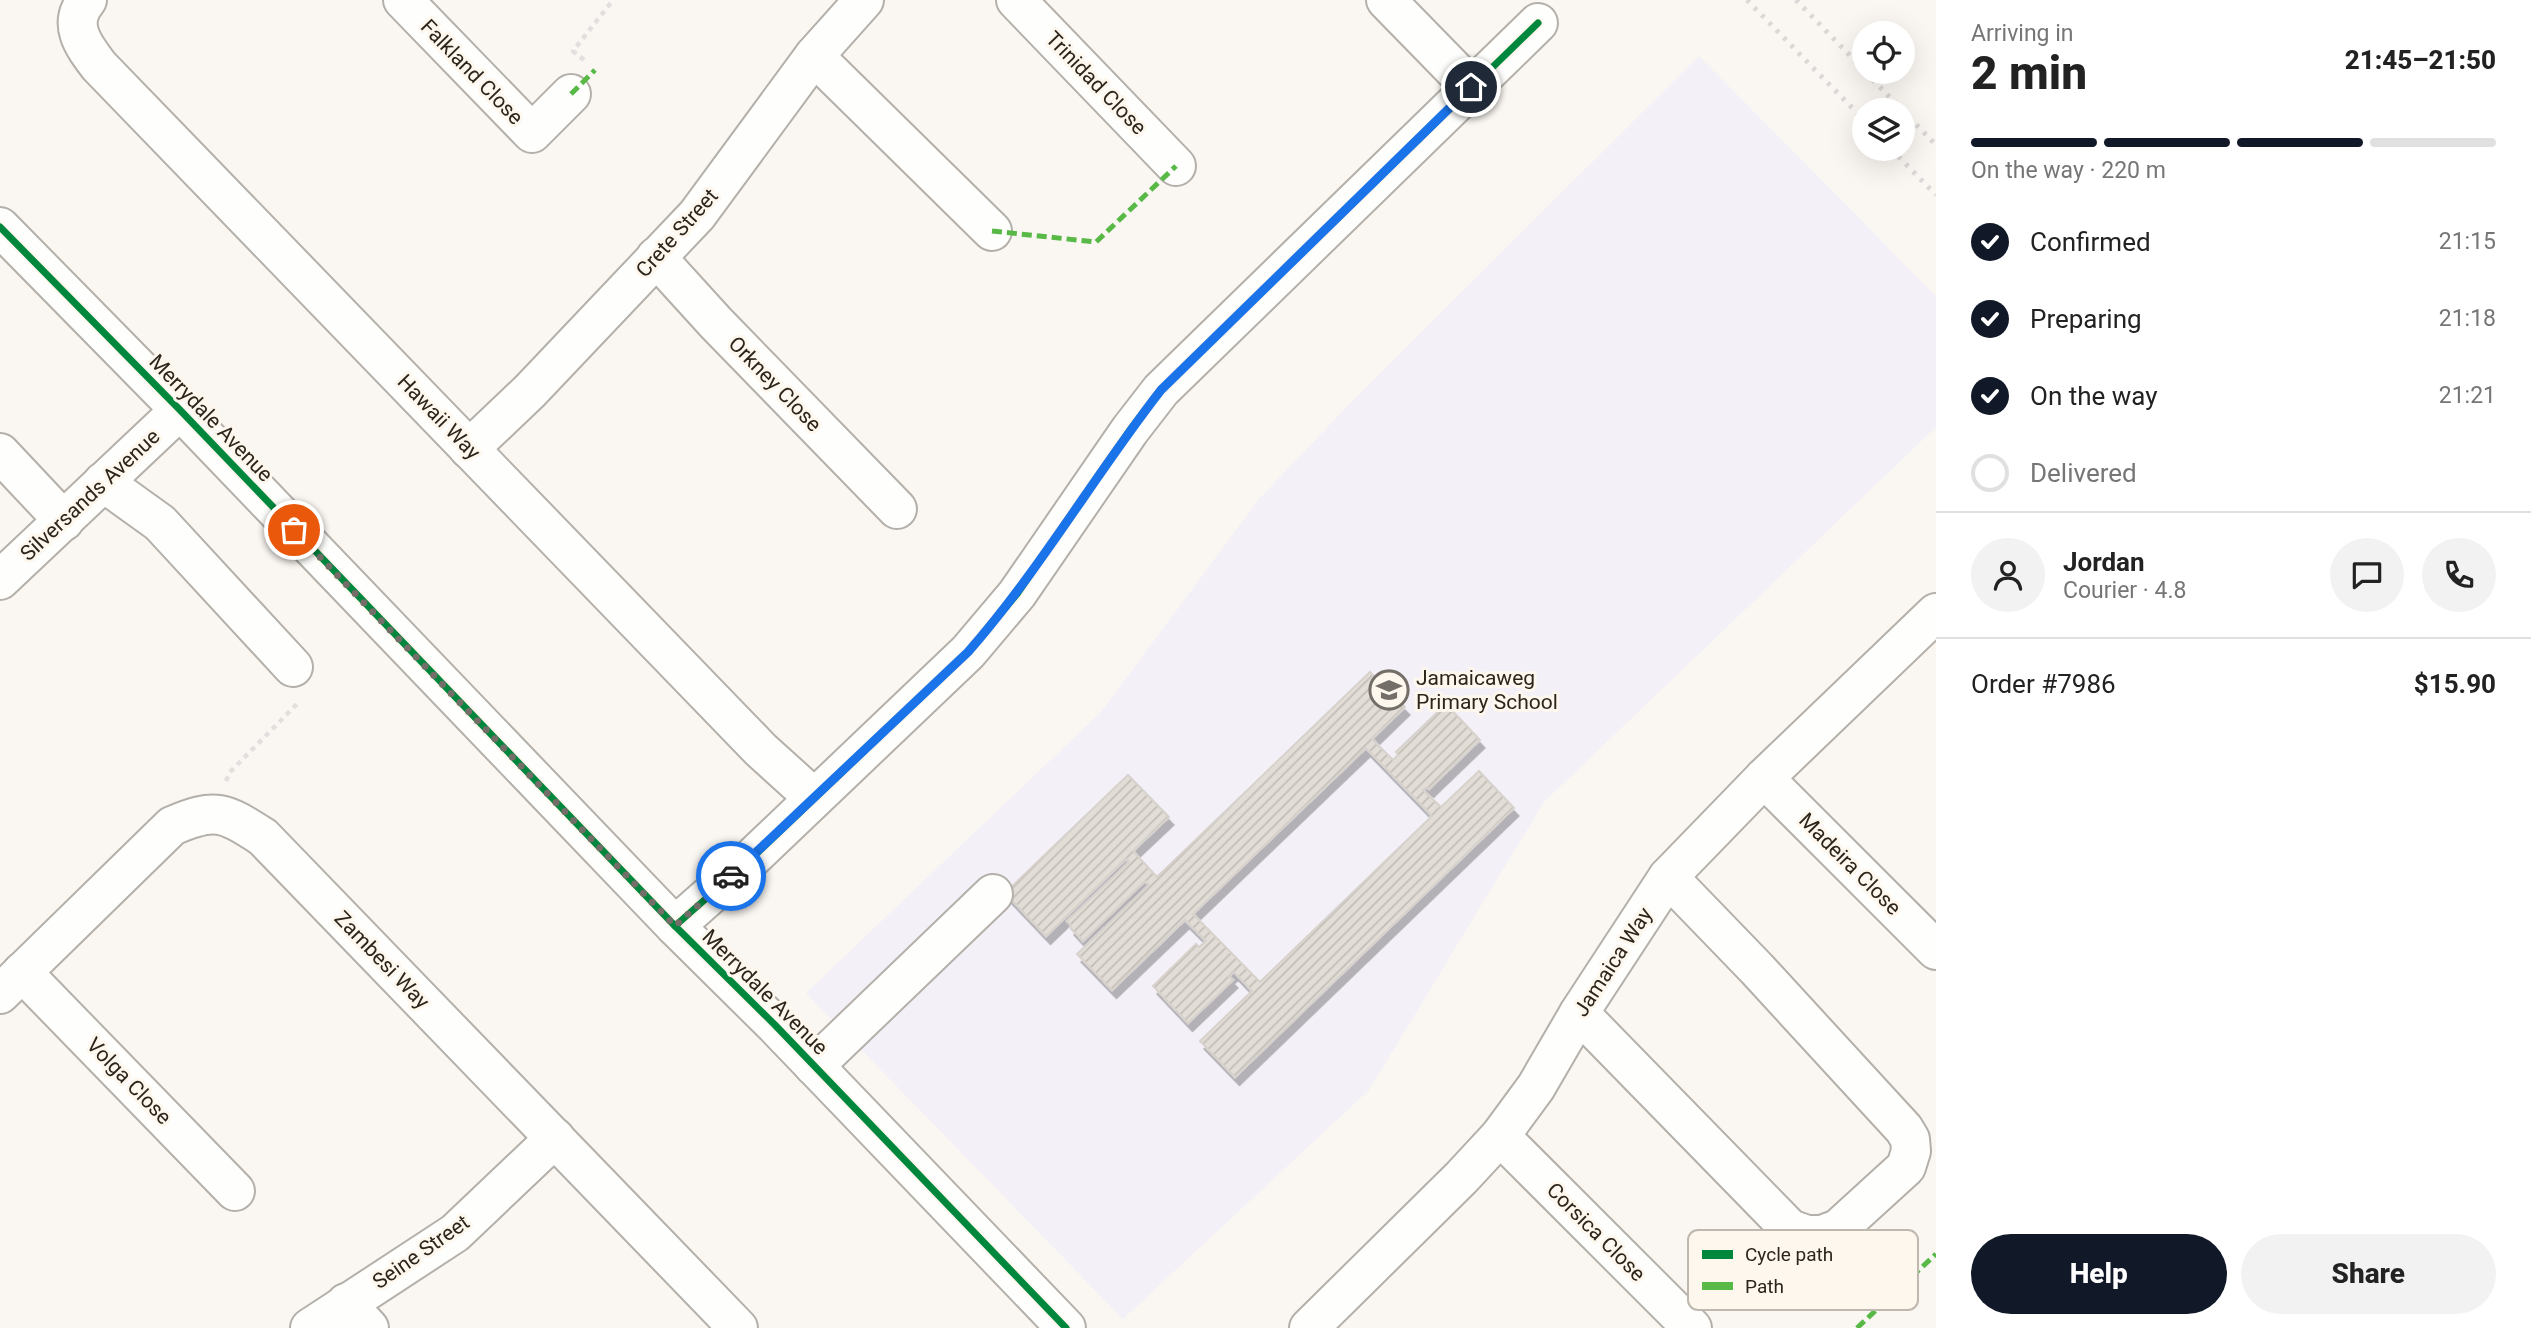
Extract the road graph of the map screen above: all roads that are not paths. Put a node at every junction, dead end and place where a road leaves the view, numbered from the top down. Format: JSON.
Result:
{"nodes":[{"id":1,"x":403,"y":0,"type":"edge"},
{"id":2,"x":864,"y":0,"type":"edge"},
{"id":3,"x":1016,"y":0,"type":"edge"},
{"id":4,"x":1386,"y":0,"type":"edge"},
{"id":5,"x":82,"y":13,"type":"edge"},
{"id":6,"x":1538,"y":23,"type":"dead end"},
{"id":7,"x":814,"y":57,"type":"junction"},
{"id":8,"x":580,"y":79,"type":"road end"},
{"id":9,"x":1471,"y":87,"type":"junction"},
{"id":10,"x":1176,"y":166,"type":"dead end"},
{"id":11,"x":0,"y":227,"type":"edge"},
{"id":12,"x":992,"y":231,"type":"dead end"},
{"id":13,"x":656,"y":257,"type":"junction"},
{"id":14,"x":180,"y":411,"type":"junction"},
{"id":15,"x":470,"y":449,"type":"junction"},
{"id":16,"x":0,"y":453,"type":"edge"},
{"id":17,"x":103,"y":482,"type":"junction"},
{"id":18,"x":897,"y":509,"type":"dead end"},
{"id":19,"x":64,"y":521,"type":"junction"},
{"id":20,"x":0,"y":580,"type":"edge"},
{"id":21,"x":1936,"y":612,"type":"edge"},
{"id":22,"x":299,"y":682,"type":"road end"},
{"id":23,"x":1764,"y":778,"type":"junction"},
{"id":24,"x":814,"y":798,"type":"junction"},
{"id":25,"x":1668,"y":877,"type":"junction"},
{"id":26,"x":993,"y":894,"type":"dead end"},
{"id":27,"x":675,"y":926,"type":"junction"},
{"id":28,"x":1936,"y":950,"type":"edge"},
{"id":29,"x":11,"y":983,"type":"edge"},
{"id":30,"x":1579,"y":1013,"type":"junction"},
{"id":31,"x":814,"y":1066,"type":"junction"},
{"id":32,"x":1500,"y":1136,"type":"junction"},
{"id":33,"x":555,"y":1138,"type":"junction"},
{"id":34,"x":235,"y":1191,"type":"dead end"},
{"id":35,"x":1793,"y":1230,"type":"edge"},
{"id":36,"x":1835,"y":1230,"type":"edge"},
{"id":37,"x":357,"y":1316,"type":"edge"},
{"id":38,"x":1314,"y":1326,"type":"edge"},
{"id":39,"x":310,"y":1328,"type":"edge"},
{"id":40,"x":738,"y":1328,"type":"edge"},
{"id":41,"x":1066,"y":1328,"type":"edge"},
{"id":42,"x":1692,"y":1328,"type":"edge"}],
"edges":[{"from":1,"to":8,"type":"street","name":"Falkland Close"},
{"from":2,"to":7,"type":"street","name":"Crete Street"},
{"from":3,"to":10,"type":"street","name":"Trinidad Close"},
{"from":4,"to":9,"type":"street"},
{"from":5,"to":15,"type":"street","name":"Hawaii Way"},
{"from":6,"to":9,"type":"street"},
{"from":7,"to":12,"type":"street"},
{"from":7,"to":13,"type":"street","name":"Crete Street"},
{"from":9,"to":24,"type":"street"},
{"from":11,"to":14,"type":"street","name":"Merrydale Avenue"},
{"from":13,"to":15,"type":"street","name":"Crete Street"},
{"from":13,"to":18,"type":"street","name":"Orkney Close"},
{"from":14,"to":17,"type":"street","name":"Silversands Avenue"},
{"from":14,"to":27,"type":"street","name":"Merrydale Avenue"},
{"from":15,"to":24,"type":"street","name":"Hawaii Way"},
{"from":16,"to":19,"type":"street"},
{"from":17,"to":19,"type":"street","name":"Silversands Avenue"},
{"from":17,"to":22,"type":"street"},
{"from":19,"to":20,"type":"street","name":"Silversands Avenue"},
{"from":21,"to":23,"type":"street","name":"Jamaica Way"},
{"from":23,"to":25,"type":"street","name":"Jamaica Way"},
{"from":23,"to":28,"type":"street","name":"Madeira Close"},
{"from":24,"to":27,"type":"street"},
{"from":25,"to":30,"type":"street","name":"Jamaica Way"},
{"from":25,"to":36,"type":"street"},
{"from":26,"to":31,"type":"street"},
{"from":27,"to":31,"type":"street","name":"Merrydale Avenue"},
{"from":29,"to":33,"type":"street","name":"Zambesi Way"},
{"from":29,"to":34,"type":"street","name":"Volga Close"},
{"from":30,"to":32,"type":"street","name":"Jamaica Way"},
{"from":30,"to":35,"type":"street"},
{"from":31,"to":41,"type":"street","name":"Merrydale Avenue"},
{"from":32,"to":38,"type":"street","name":"Jamaica Way"},
{"from":32,"to":42,"type":"street","name":"Corsica Close"},
{"from":33,"to":37,"type":"street","name":"Seine Street"},
{"from":33,"to":40,"type":"street","name":"Zambesi Way"},
{"from":37,"to":39,"type":"street","name":"Seine Street"}]}
